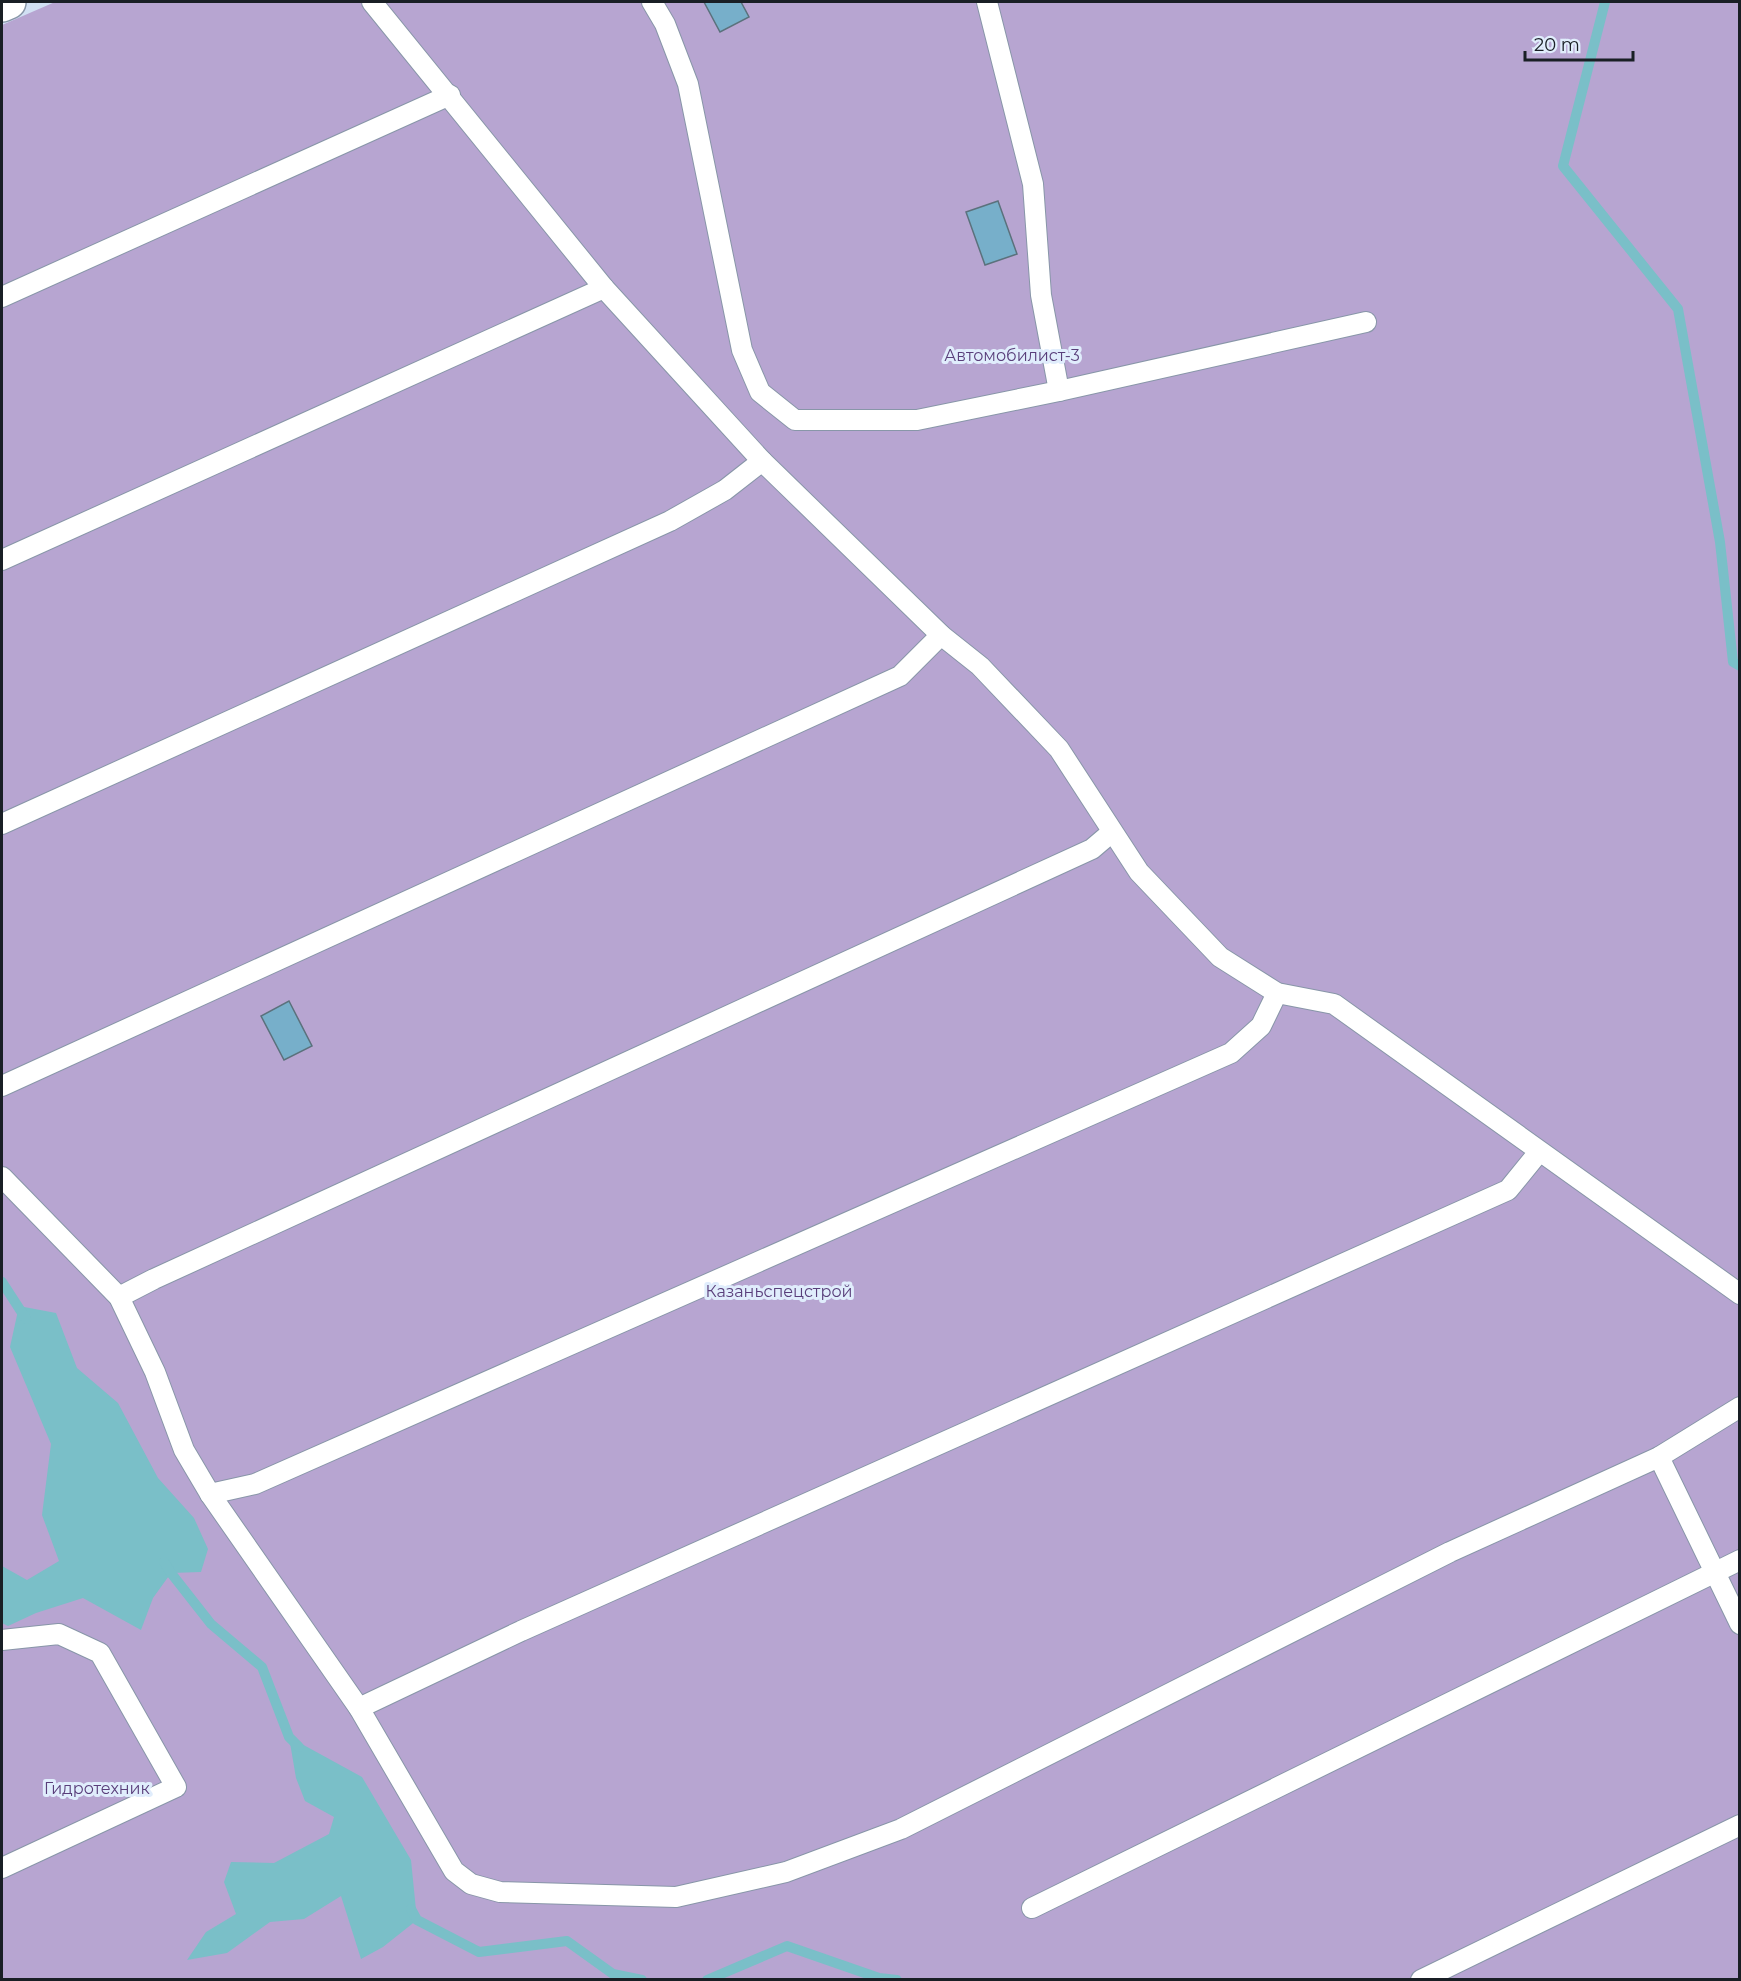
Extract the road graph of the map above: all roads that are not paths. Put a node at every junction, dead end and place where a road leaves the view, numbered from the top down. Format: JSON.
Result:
{"nodes":[{"id":1,"x":9,"y":2,"type":"edge"},
{"id":2,"x":372,"y":2,"type":"edge"},
{"id":3,"x":652,"y":2,"type":"edge"},
{"id":4,"x":987,"y":2,"type":"edge"},
{"id":5,"x":2,"y":5,"type":"edge"},
{"id":6,"x":450,"y":96,"type":"junction"},
{"id":7,"x":604,"y":288,"type":"junction"},
{"id":8,"x":2,"y":297,"type":"edge"},
{"id":9,"x":1366,"y":322,"type":"dead end"},
{"id":10,"x":1059,"y":391,"type":"junction"},
{"id":11,"x":762,"y":461,"type":"junction"},
{"id":12,"x":2,"y":560,"type":"edge"},
{"id":13,"x":941,"y":635,"type":"junction"},
{"id":14,"x":2,"y":824,"type":"edge"},
{"id":15,"x":1112,"y":832,"type":"junction"},
{"id":16,"x":1277,"y":993,"type":"junction"},
{"id":17,"x":2,"y":1086,"type":"edge"},
{"id":18,"x":1539,"y":1152,"type":"junction"},
{"id":19,"x":2,"y":1177,"type":"edge"},
{"id":20,"x":1740,"y":1294,"type":"edge"},
{"id":21,"x":119,"y":1297,"type":"junction"},
{"id":22,"x":1740,"y":1407,"type":"edge"},
{"id":23,"x":1659,"y":1457,"type":"junction"},
{"id":24,"x":210,"y":1494,"type":"junction"},
{"id":25,"x":1740,"y":1560,"type":"edge"},
{"id":26,"x":1714,"y":1572,"type":"junction"},
{"id":27,"x":1740,"y":1624,"type":"edge"},
{"id":28,"x":2,"y":1640,"type":"edge"},
{"id":29,"x":359,"y":1708,"type":"junction"},
{"id":30,"x":1740,"y":1825,"type":"edge"},
{"id":31,"x":2,"y":1868,"type":"edge"},
{"id":32,"x":1032,"y":1908,"type":"dead end"},
{"id":33,"x":1421,"y":1980,"type":"edge"}],
"edges":[{"from":1,"to":5,"type":"street"},
{"from":2,"to":6,"type":"lane"},
{"from":3,"to":10,"type":"lane"},
{"from":4,"to":10,"type":"lane"},
{"from":6,"to":7,"type":"lane"},
{"from":6,"to":8,"type":"lane"},
{"from":7,"to":11,"type":"lane"},
{"from":7,"to":12,"type":"lane"},
{"from":9,"to":10,"type":"lane"},
{"from":11,"to":13,"type":"lane"},
{"from":11,"to":14,"type":"lane"},
{"from":13,"to":15,"type":"lane"},
{"from":13,"to":17,"type":"lane"},
{"from":15,"to":16,"type":"lane"},
{"from":15,"to":21,"type":"lane"},
{"from":16,"to":18,"type":"lane"},
{"from":16,"to":24,"type":"lane"},
{"from":18,"to":20,"type":"lane"},
{"from":18,"to":29,"type":"lane"},
{"from":19,"to":21,"type":"lane"},
{"from":21,"to":24,"type":"lane"},
{"from":22,"to":23,"type":"lane"},
{"from":23,"to":26,"type":"lane"},
{"from":23,"to":29,"type":"lane"},
{"from":24,"to":29,"type":"lane"},
{"from":25,"to":26,"type":"lane"},
{"from":26,"to":27,"type":"lane"},
{"from":26,"to":32,"type":"lane"},
{"from":28,"to":31,"type":"lane"},
{"from":30,"to":33,"type":"lane"}]}
